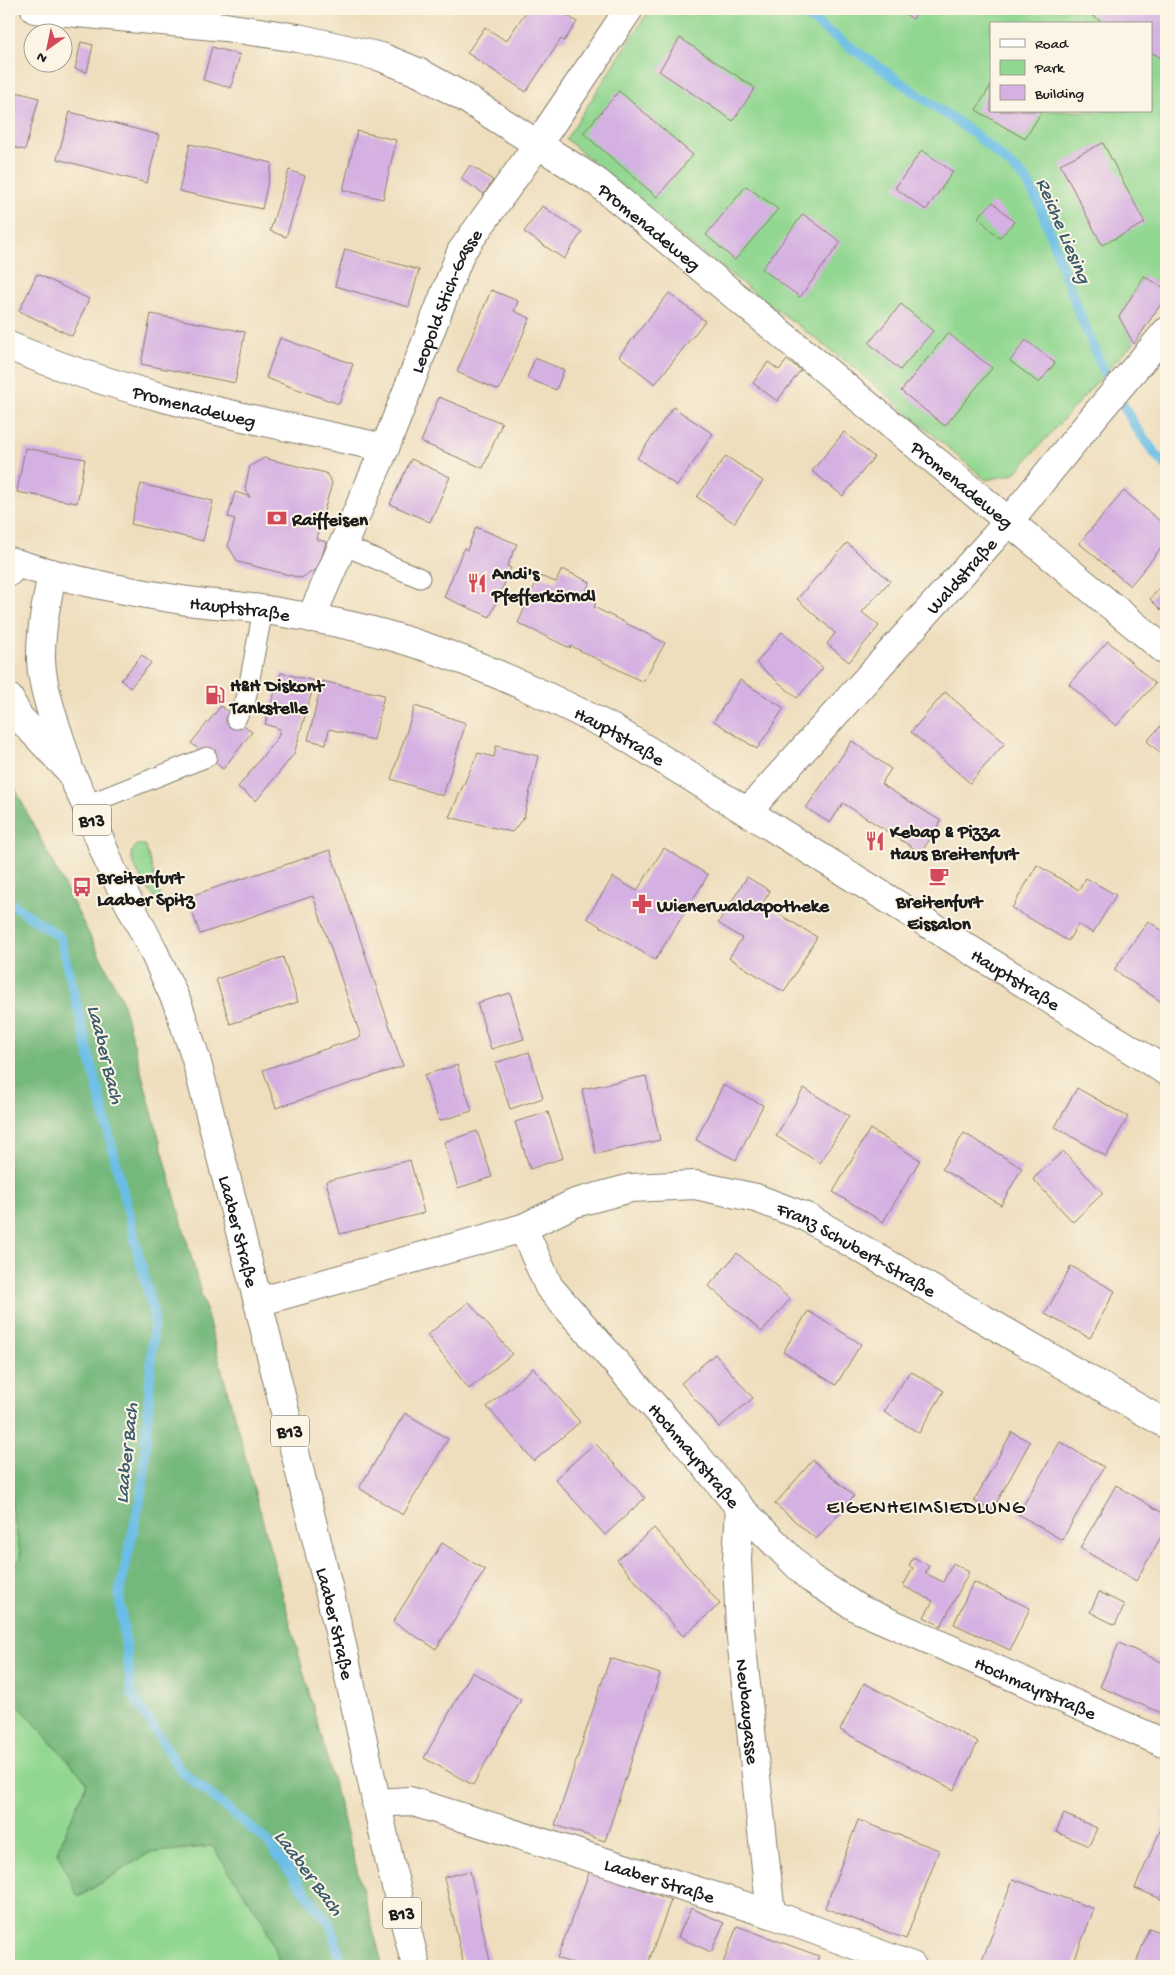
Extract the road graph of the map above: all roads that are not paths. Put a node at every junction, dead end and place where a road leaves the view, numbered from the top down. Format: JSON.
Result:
{"nodes":[{"id":1,"x":35,"y":9,"type":"edge"},
{"id":2,"x":629,"y":9,"type":"edge"},
{"id":3,"x":538,"y":144,"type":"junction"},
{"id":4,"x":1166,"y":332,"type":"edge"},
{"id":5,"x":9,"y":346,"type":"edge"},
{"id":6,"x":385,"y":448,"type":"junction"},
{"id":7,"x":1009,"y":521,"type":"junction"},
{"id":8,"x":343,"y":545,"type":"junction"},
{"id":9,"x":10,"y":565,"type":"edge"},
{"id":10,"x":52,"y":573,"type":"junction"},
{"id":11,"x":420,"y":578,"type":"dead end"},
{"id":12,"x":263,"y":610,"type":"junction"},
{"id":13,"x":311,"y":618,"type":"junction"},
{"id":14,"x":1166,"y":651,"type":"edge"},
{"id":15,"x":9,"y":698,"type":"edge"},
{"id":16,"x":236,"y":719,"type":"dead end"},
{"id":17,"x":208,"y":756,"type":"dead end"},
{"id":18,"x":70,"y":771,"type":"junction"},
{"id":19,"x":86,"y":805,"type":"junction"},
{"id":20,"x":747,"y":812,"type":"junction"},
{"id":21,"x":1166,"y":1071,"type":"edge"},
{"id":22,"x":523,"y":1228,"type":"junction"},
{"id":23,"x":258,"y":1302,"type":"junction"},
{"id":24,"x":1166,"y":1424,"type":"edge"},
{"id":25,"x":740,"y":1508,"type":"junction"},
{"id":26,"x":1166,"y":1744,"type":"edge"},
{"id":27,"x":376,"y":1803,"type":"junction"},
{"id":28,"x":771,"y":1914,"type":"junction"},
{"id":29,"x":416,"y":1966,"type":"edge"},
{"id":30,"x":912,"y":1966,"type":"edge"}],
"edges":[{"from":1,"to":3,"type":"street","name":"Promenadeweg"},
{"from":2,"to":3,"type":"street","name":"Leopold Stich-Gasse"},
{"from":3,"to":6,"type":"street","name":"Leopold Stich-Gasse"},
{"from":3,"to":7,"type":"street","name":"Promenadeweg"},
{"from":4,"to":7,"type":"street","name":"Waldstraße"},
{"from":5,"to":6,"type":"street","name":"Promenadeweg"},
{"from":6,"to":8,"type":"street","name":"Leopold Stich-Gasse"},
{"from":7,"to":14,"type":"street","name":"Promenadeweg"},
{"from":7,"to":20,"type":"street","name":"Waldstraße"},
{"from":8,"to":11,"type":"lane"},
{"from":8,"to":13,"type":"street","name":"Leopold Stich-Gasse"},
{"from":9,"to":10,"type":"street","name":"Hauptstraße"},
{"from":10,"to":12,"type":"street","name":"Hauptstraße"},
{"from":10,"to":18,"type":"street"},
{"from":12,"to":13,"type":"street","name":"Hauptstraße"},
{"from":12,"to":16,"type":"lane"},
{"from":13,"to":20,"type":"street","name":"Hauptstraße"},
{"from":15,"to":18,"type":"street","name":"Laaber Straße","number":"B13"},
{"from":17,"to":19,"type":"lane"},
{"from":18,"to":19,"type":"street","name":"Laaber Straße","number":"B13"},
{"from":19,"to":23,"type":"street","name":"Laaber Straße","number":"B13"},
{"from":20,"to":21,"type":"street","name":"Hauptstraße"},
{"from":22,"to":23,"type":"street"},
{"from":22,"to":24,"type":"street","name":"Franz Schubert-Straße"},
{"from":22,"to":25,"type":"street","name":"Hochmayrstraße"},
{"from":23,"to":27,"type":"street","name":"Laaber Straße","number":"B13"},
{"from":25,"to":26,"type":"street","name":"Hochmayrstraße"},
{"from":25,"to":28,"type":"street","name":"Neubaugasse"},
{"from":27,"to":28,"type":"street","name":"Laaber Straße"},
{"from":27,"to":29,"type":"street","name":"Laaber Straße","number":"B13"},
{"from":28,"to":30,"type":"street","name":"Laaber Straße"}]}
